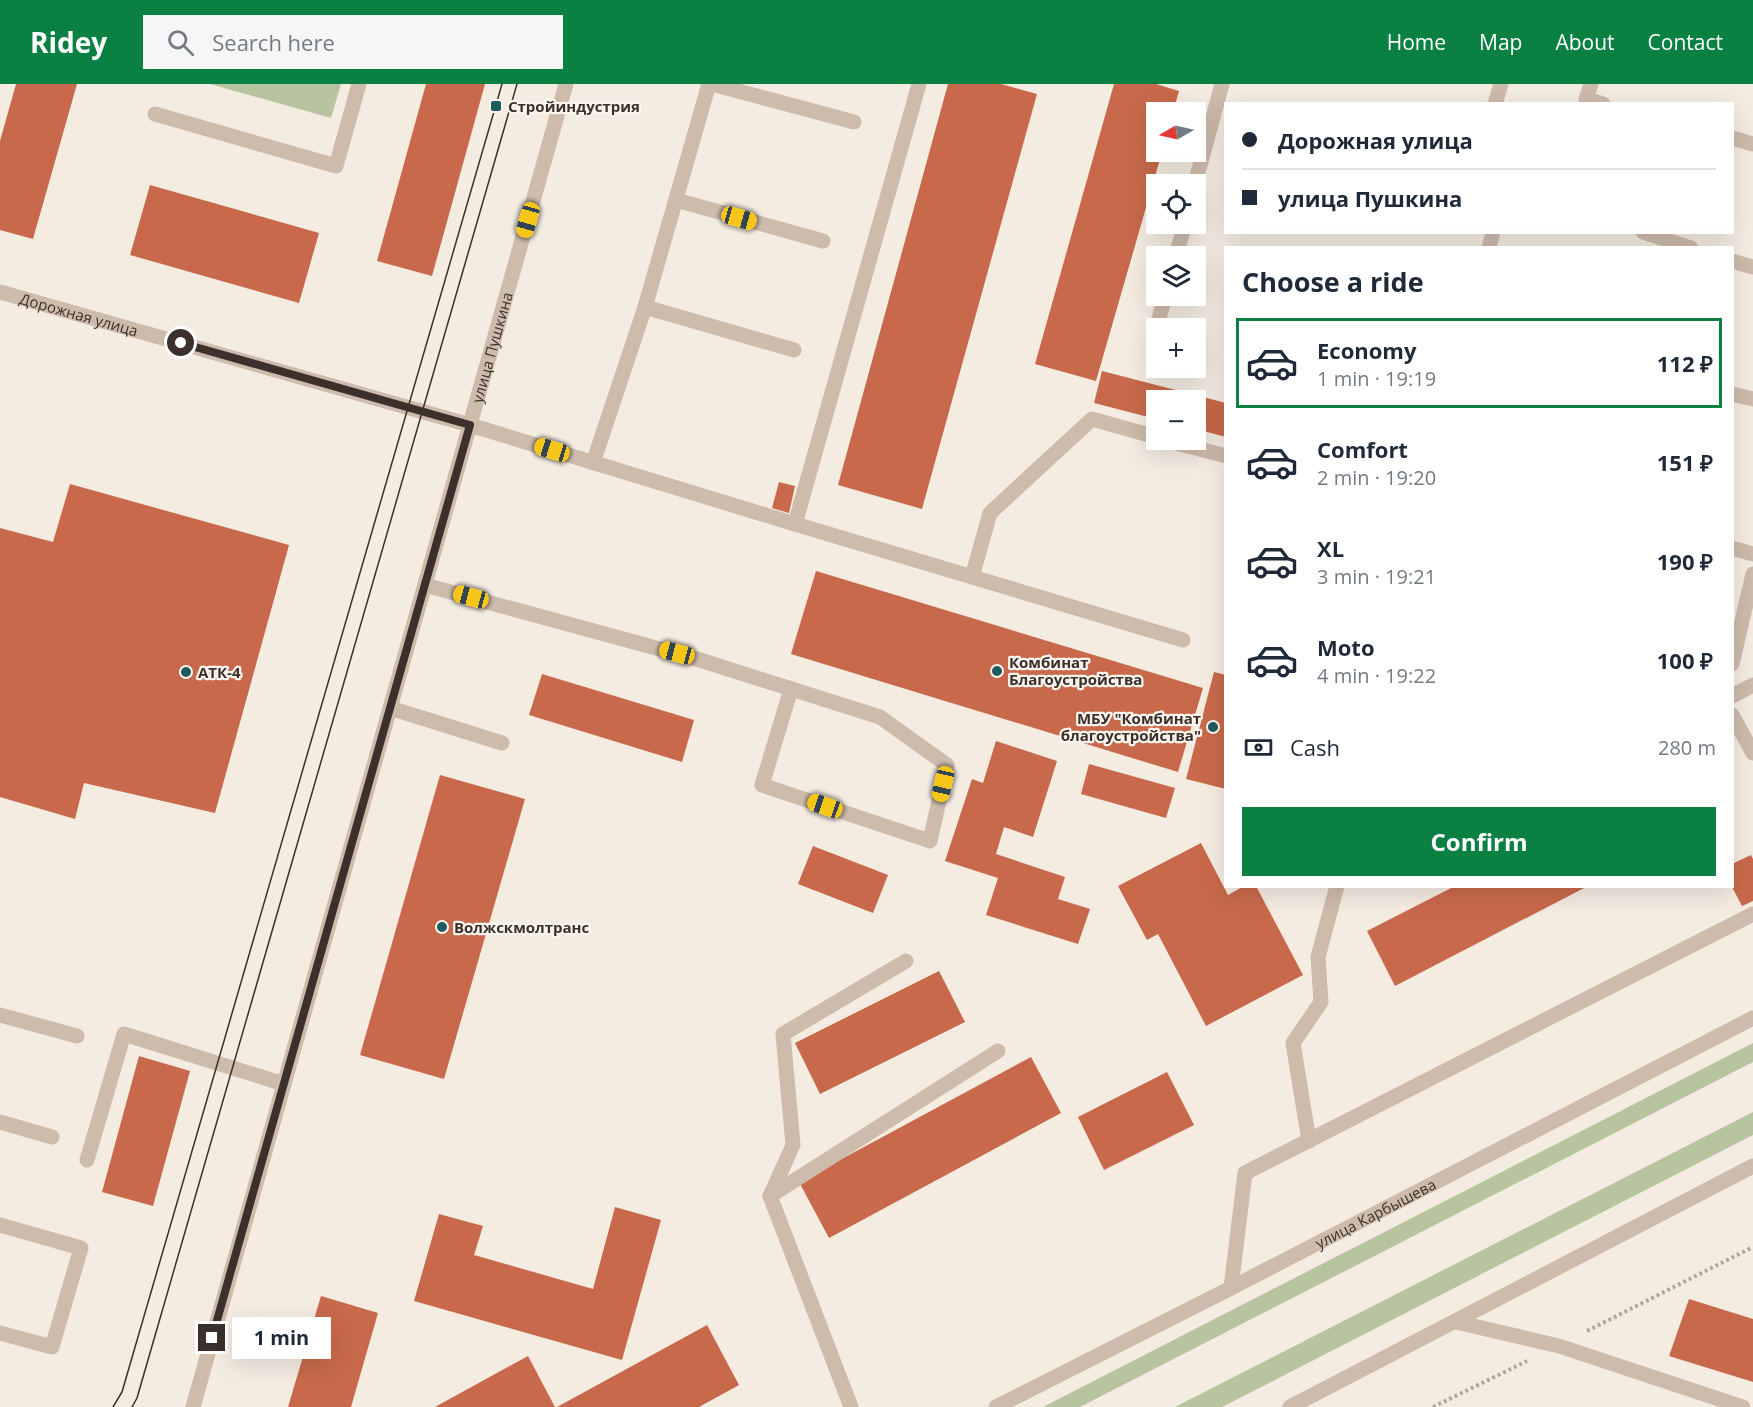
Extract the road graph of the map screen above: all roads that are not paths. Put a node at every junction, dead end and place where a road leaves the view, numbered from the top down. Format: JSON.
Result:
{"nodes":[{"id":1,"x":359,"y":84,"type":"edge"},
{"id":2,"x":566,"y":84,"type":"edge"},
{"id":3,"x":710,"y":84,"type":"edge"},
{"id":4,"x":919,"y":84,"type":"edge"},
{"id":5,"x":1222,"y":84,"type":"edge"},
{"id":6,"x":1501,"y":84,"type":"edge"},
{"id":7,"x":1591,"y":84,"type":"edge"},
{"id":8,"x":1496,"y":102,"type":"edge"},
{"id":9,"x":1596,"y":102,"type":"edge"},
{"id":10,"x":155,"y":114,"type":"dead end"},
{"id":11,"x":854,"y":122,"type":"dead end"},
{"id":12,"x":1734,"y":139,"type":"edge"},
{"id":13,"x":1753,"y":144,"type":"edge"},
{"id":14,"x":1198,"y":174,"type":"edge"},
{"id":15,"x":676,"y":200,"type":"junction"},
{"id":16,"x":1649,"y":234,"type":"edge"},
{"id":17,"x":823,"y":242,"type":"dead end"},
{"id":18,"x":1685,"y":246,"type":"edge"},
{"id":19,"x":1734,"y":262,"type":"edge"},
{"id":20,"x":1753,"y":267,"type":"edge"},
{"id":21,"x":0,"y":292,"type":"edge"},
{"id":22,"x":645,"y":307,"type":"junction"},
{"id":23,"x":794,"y":350,"type":"dead end"},
{"id":24,"x":1734,"y":394,"type":"edge"},
{"id":25,"x":1753,"y":399,"type":"edge"},
{"id":26,"x":470,"y":425,"type":"junction"},
{"id":27,"x":1146,"y":434,"type":"edge"},
{"id":28,"x":1204,"y":450,"type":"edge"},
{"id":29,"x":1224,"y":455,"type":"edge"},
{"id":30,"x":593,"y":463,"type":"junction"},
{"id":31,"x":795,"y":524,"type":"junction"},
{"id":32,"x":1734,"y":549,"type":"edge"},
{"id":33,"x":1753,"y":554,"type":"edge"},
{"id":34,"x":1753,"y":574,"type":"edge"},
{"id":35,"x":972,"y":577,"type":"junction"},
{"id":36,"x":424,"y":585,"type":"junction"},
{"id":37,"x":1183,"y":640,"type":"dead end"},
{"id":38,"x":1734,"y":655,"type":"edge"},
{"id":39,"x":1753,"y":685,"type":"edge"},
{"id":40,"x":791,"y":688,"type":"junction"},
{"id":41,"x":1734,"y":695,"type":"edge"},
{"id":42,"x":390,"y":708,"type":"junction"},
{"id":43,"x":1734,"y":719,"type":"edge"},
{"id":44,"x":502,"y":743,"type":"dead end"},
{"id":45,"x":1753,"y":753,"type":"edge"},
{"id":46,"x":1336,"y":888,"type":"edge"},
{"id":47,"x":1753,"y":914,"type":"edge"},
{"id":48,"x":906,"y":961,"type":"dead end"},
{"id":49,"x":0,"y":1015,"type":"edge"},
{"id":50,"x":1753,"y":1018,"type":"edge"},
{"id":51,"x":77,"y":1036,"type":"dead end"},
{"id":52,"x":998,"y":1051,"type":"dead end"},
{"id":53,"x":284,"y":1084,"type":"junction"},
{"id":54,"x":0,"y":1122,"type":"edge"},
{"id":55,"x":52,"y":1137,"type":"dead end"},
{"id":56,"x":1309,"y":1141,"type":"junction"},
{"id":57,"x":87,"y":1160,"type":"dead end"},
{"id":58,"x":1753,"y":1166,"type":"edge"},
{"id":59,"x":770,"y":1196,"type":"junction"},
{"id":60,"x":0,"y":1225,"type":"edge"},
{"id":61,"x":1231,"y":1288,"type":"junction"},
{"id":62,"x":1456,"y":1322,"type":"junction"},
{"id":63,"x":0,"y":1333,"type":"edge"},
{"id":64,"x":193,"y":1407,"type":"edge"},
{"id":65,"x":852,"y":1407,"type":"edge"},
{"id":66,"x":996,"y":1407,"type":"edge"},
{"id":67,"x":1290,"y":1407,"type":"edge"},
{"id":68,"x":1743,"y":1407,"type":"edge"}],
"edges":[{"from":1,"to":10,"type":"street"},
{"from":2,"to":26,"type":"street","name":"улица Пушкина"},
{"from":3,"to":11,"type":"street"},
{"from":3,"to":15,"type":"street"},
{"from":4,"to":31,"type":"street"},
{"from":5,"to":14,"type":"street"},
{"from":6,"to":8,"type":"street"},
{"from":7,"to":9,"type":"street"},
{"from":12,"to":13,"type":"street"},
{"from":15,"to":17,"type":"street"},
{"from":15,"to":22,"type":"street"},
{"from":16,"to":18,"type":"street"},
{"from":19,"to":20,"type":"street"},
{"from":21,"to":26,"type":"street","name":"Дорожная улица"},
{"from":22,"to":23,"type":"street"},
{"from":22,"to":30,"type":"street"},
{"from":24,"to":25,"type":"street"},
{"from":26,"to":30,"type":"street","name":"Дорожная улица"},
{"from":26,"to":36,"type":"street","name":"улица Пушкина"},
{"from":27,"to":35,"type":"street"},
{"from":28,"to":29,"type":"street"},
{"from":30,"to":31,"type":"street","name":"Дорожная улица"},
{"from":31,"to":35,"type":"street","name":"Дорожная улица"},
{"from":32,"to":33,"type":"street"},
{"from":34,"to":38,"type":"street"},
{"from":35,"to":37,"type":"street","name":"Дорожная улица"},
{"from":36,"to":40,"type":"street"},
{"from":36,"to":42,"type":"street","name":"улица Пушкина"},
{"from":39,"to":41,"type":"street"},
{"from":40,"to":40,"type":"street"},
{"from":42,"to":44,"type":"street"},
{"from":42,"to":53,"type":"street","name":"улица Пушкина"},
{"from":43,"to":45,"type":"street"},
{"from":46,"to":56,"type":"street"},
{"from":47,"to":56,"type":"street"},
{"from":48,"to":59,"type":"street"},
{"from":49,"to":51,"type":"street"},
{"from":50,"to":61,"type":"street","name":"улица Карбышева"},
{"from":52,"to":59,"type":"street"},
{"from":53,"to":57,"type":"street"},
{"from":53,"to":64,"type":"street","name":"улица Пушкина"},
{"from":54,"to":55,"type":"street"},
{"from":56,"to":61,"type":"street"},
{"from":58,"to":62,"type":"street"},
{"from":59,"to":65,"type":"street"},
{"from":60,"to":63,"type":"street"},
{"from":61,"to":66,"type":"street","name":"улица Карбышева"},
{"from":62,"to":67,"type":"street"},
{"from":62,"to":68,"type":"street"}]}
